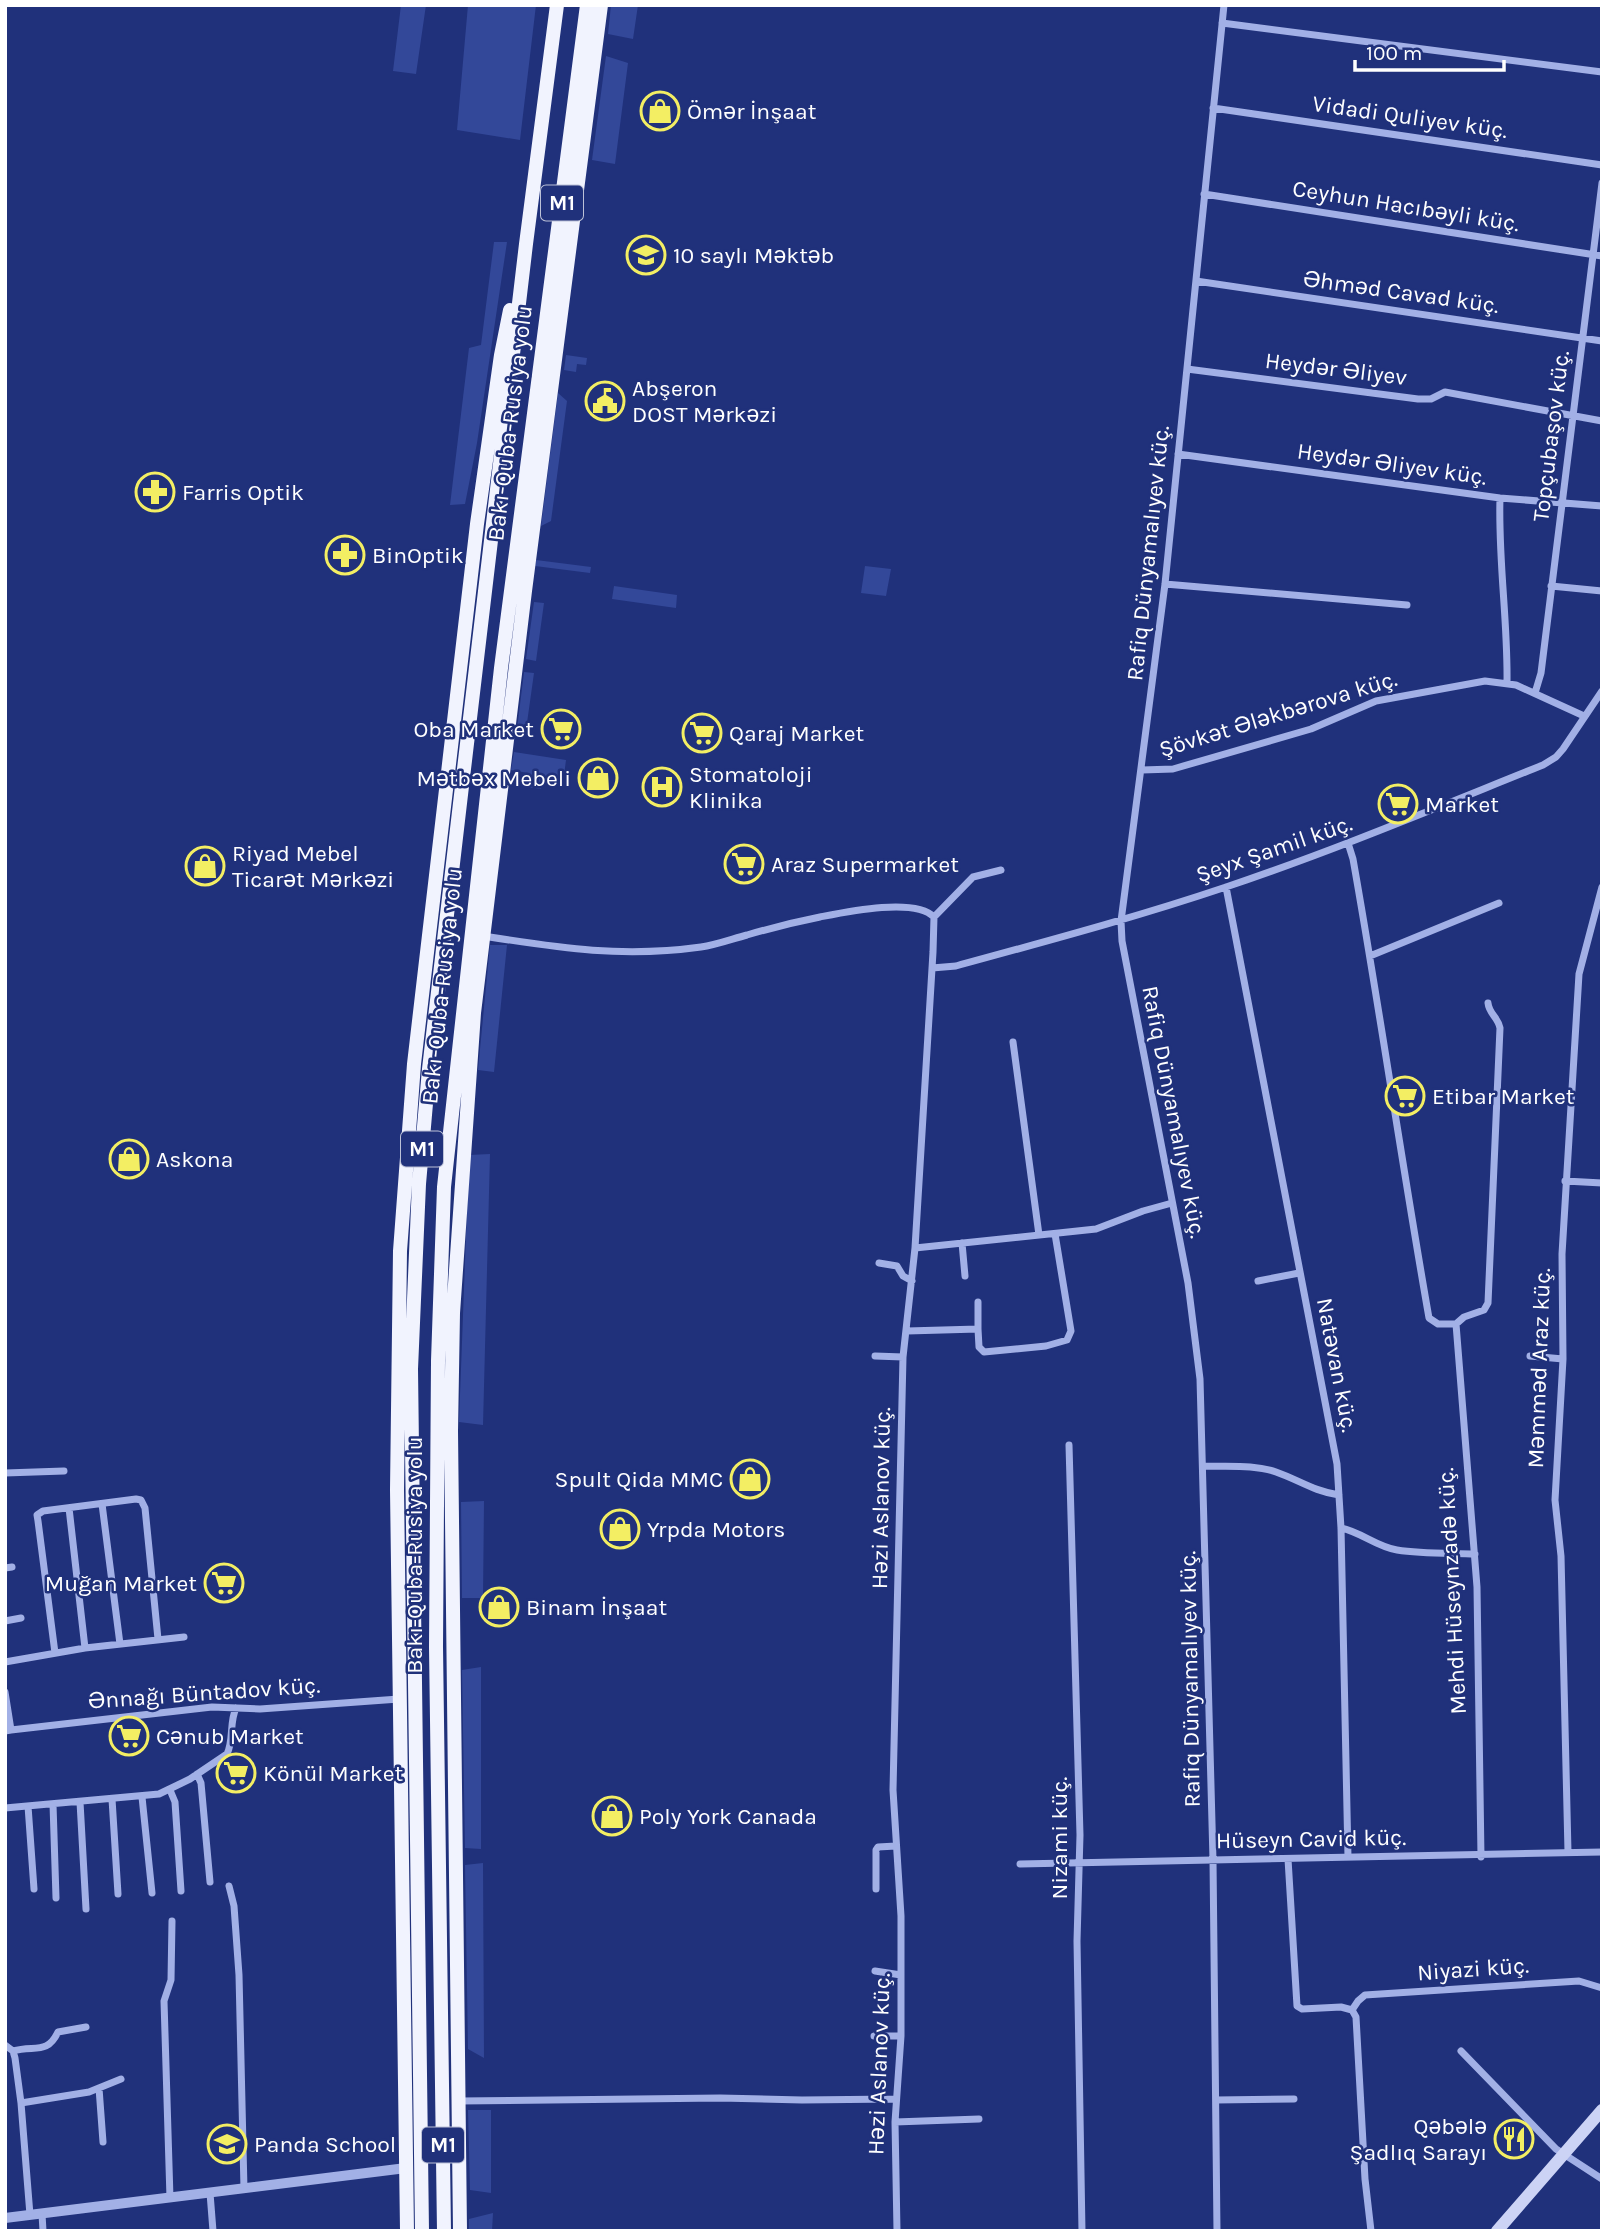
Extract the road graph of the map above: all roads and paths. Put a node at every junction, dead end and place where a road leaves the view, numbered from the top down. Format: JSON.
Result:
{"nodes":[{"id":1,"x":557,"y":5,"type":"edge"},
{"id":2,"x":587,"y":5,"type":"edge"},
{"id":3,"x":601,"y":5,"type":"edge"},
{"id":4,"x":1224,"y":5,"type":"edge"},
{"id":5,"x":1222,"y":23,"type":"junction"},
{"id":6,"x":1602,"y":72,"type":"edge"},
{"id":7,"x":1213,"y":108,"type":"junction"},
{"id":8,"x":1602,"y":165,"type":"edge"},
{"id":9,"x":1602,"y":183,"type":"edge"},
{"id":10,"x":1204,"y":194,"type":"junction"},
{"id":11,"x":526,"y":244,"type":"junction"},
{"id":12,"x":1593,"y":255,"type":"junction"},
{"id":13,"x":1602,"y":256,"type":"edge"},
{"id":14,"x":1196,"y":281,"type":"junction"},
{"id":15,"x":1582,"y":338,"type":"junction"},
{"id":16,"x":1602,"y":341,"type":"edge"},
{"id":17,"x":1187,"y":369,"type":"junction"},
{"id":18,"x":1572,"y":417,"type":"junction"},
{"id":19,"x":1602,"y":421,"type":"edge"},
{"id":20,"x":1178,"y":454,"type":"junction"},
{"id":21,"x":1500,"y":498,"type":"junction"},
{"id":22,"x":1563,"y":504,"type":"junction"},
{"id":23,"x":1602,"y":506,"type":"edge"},
{"id":24,"x":1165,"y":584,"type":"junction"},
{"id":25,"x":1551,"y":586,"type":"junction"},
{"id":26,"x":1602,"y":591,"type":"edge"},
{"id":27,"x":1407,"y":605,"type":"dead end"},
{"id":28,"x":1507,"y":683,"type":"junction"},
{"id":29,"x":1602,"y":691,"type":"edge"},
{"id":30,"x":1535,"y":693,"type":"junction"},
{"id":31,"x":1584,"y":716,"type":"junction"},
{"id":32,"x":1142,"y":770,"type":"junction"},
{"id":33,"x":1348,"y":843,"type":"junction"},
{"id":34,"x":1001,"y":870,"type":"dead end"},
{"id":35,"x":1226,"y":887,"type":"junction"},
{"id":36,"x":1602,"y":887,"type":"edge"},
{"id":37,"x":1499,"y":903,"type":"dead end"},
{"id":38,"x":934,"y":917,"type":"junction"},
{"id":39,"x":1121,"y":921,"type":"junction"},
{"id":40,"x":483,"y":936,"type":"junction"},
{"id":41,"x":1370,"y":956,"type":"junction"},
{"id":42,"x":932,"y":968,"type":"junction"},
{"id":43,"x":1488,"y":1003,"type":"dead end"},
{"id":44,"x":1013,"y":1042,"type":"dead end"},
{"id":45,"x":1565,"y":1181,"type":"junction"},
{"id":46,"x":1602,"y":1183,"type":"edge"},
{"id":47,"x":1172,"y":1203,"type":"junction"},
{"id":48,"x":1055,"y":1234,"type":"junction"},
{"id":49,"x":1040,"y":1235,"type":"junction"},
{"id":50,"x":962,"y":1243,"type":"junction"},
{"id":51,"x":915,"y":1248,"type":"junction"},
{"id":52,"x":879,"y":1263,"type":"dead end"},
{"id":53,"x":1299,"y":1273,"type":"junction"},
{"id":54,"x":965,"y":1276,"type":"dead end"},
{"id":55,"x":912,"y":1281,"type":"junction"},
{"id":56,"x":1258,"y":1281,"type":"dead end"},
{"id":57,"x":978,"y":1302,"type":"dead end"},
{"id":58,"x":1456,"y":1324,"type":"junction"},
{"id":59,"x":978,"y":1329,"type":"junction"},
{"id":60,"x":907,"y":1332,"type":"junction"},
{"id":61,"x":874,"y":1356,"type":"dead end"},
{"id":62,"x":1530,"y":1356,"type":"dead end"},
{"id":63,"x":903,"y":1357,"type":"junction"},
{"id":64,"x":1563,"y":1359,"type":"junction"},
{"id":65,"x":1069,"y":1445,"type":"dead end"},
{"id":66,"x":1204,"y":1466,"type":"junction"},
{"id":67,"x":64,"y":1471,"type":"dead end"},
{"id":68,"x":5,"y":1473,"type":"edge"},
{"id":69,"x":1339,"y":1495,"type":"junction"},
{"id":70,"x":102,"y":1503,"type":"junction"},
{"id":71,"x":69,"y":1508,"type":"junction"},
{"id":72,"x":1341,"y":1528,"type":"junction"},
{"id":73,"x":1475,"y":1554,"type":"junction"},
{"id":74,"x":21,"y":1618,"type":"dead end"},
{"id":75,"x":5,"y":1621,"type":"edge"},
{"id":76,"x":184,"y":1637,"type":"dead end"},
{"id":77,"x":159,"y":1639,"type":"junction"},
{"id":78,"x":120,"y":1644,"type":"junction"},
{"id":79,"x":85,"y":1648,"type":"junction"},
{"id":80,"x":55,"y":1653,"type":"junction"},
{"id":81,"x":5,"y":1662,"type":"edge"},
{"id":82,"x":5,"y":1692,"type":"edge"},
{"id":83,"x":400,"y":1699,"type":"junction"},
{"id":84,"x":236,"y":1708,"type":"junction"},
{"id":85,"x":8,"y":1731,"type":"edge"},
{"id":86,"x":197,"y":1774,"type":"junction"},
{"id":87,"x":170,"y":1790,"type":"junction"},
{"id":88,"x":142,"y":1797,"type":"junction"},
{"id":89,"x":112,"y":1799,"type":"junction"},
{"id":90,"x":80,"y":1802,"type":"junction"},
{"id":91,"x":52,"y":1804,"type":"junction"},
{"id":92,"x":28,"y":1806,"type":"junction"},
{"id":93,"x":5,"y":1808,"type":"edge"},
{"id":94,"x":896,"y":1846,"type":"junction"},
{"id":95,"x":1568,"y":1852,"type":"junction"},
{"id":96,"x":1602,"y":1852,"type":"edge"},
{"id":97,"x":1349,"y":1857,"type":"junction"},
{"id":98,"x":1481,"y":1857,"type":"junction"},
{"id":99,"x":1288,"y":1859,"type":"junction"},
{"id":100,"x":1213,"y":1860,"type":"junction"},
{"id":101,"x":1020,"y":1864,"type":"dead end"},
{"id":102,"x":1080,"y":1864,"type":"junction"},
{"id":103,"x":210,"y":1882,"type":"dead end"},
{"id":104,"x":229,"y":1886,"type":"dead end"},
{"id":105,"x":34,"y":1889,"type":"dead end"},
{"id":106,"x":876,"y":1889,"type":"dead end"},
{"id":107,"x":181,"y":1891,"type":"dead end"},
{"id":108,"x":152,"y":1893,"type":"dead end"},
{"id":109,"x":118,"y":1894,"type":"dead end"},
{"id":110,"x":56,"y":1898,"type":"dead end"},
{"id":111,"x":86,"y":1909,"type":"dead end"},
{"id":112,"x":172,"y":1921,"type":"dead end"},
{"id":113,"x":874,"y":1971,"type":"dead end"},
{"id":114,"x":901,"y":1975,"type":"junction"},
{"id":115,"x":1602,"y":1988,"type":"edge"},
{"id":116,"x":1352,"y":2010,"type":"junction"},
{"id":117,"x":86,"y":2026,"type":"dead end"},
{"id":118,"x":874,"y":2036,"type":"dead end"},
{"id":119,"x":901,"y":2036,"type":"junction"},
{"id":120,"x":5,"y":2045,"type":"edge"},
{"id":121,"x":13,"y":2051,"type":"junction"},
{"id":122,"x":1461,"y":2051,"type":"dead end"},
{"id":123,"x":121,"y":2079,"type":"dead end"},
{"id":124,"x":99,"y":2088,"type":"junction"},
{"id":125,"x":895,"y":2099,"type":"junction"},
{"id":126,"x":1294,"y":2099,"type":"dead end"},
{"id":127,"x":1216,"y":2100,"type":"junction"},
{"id":128,"x":459,"y":2101,"type":"junction"},
{"id":129,"x":21,"y":2103,"type":"junction"},
{"id":130,"x":1602,"y":2110,"type":"edge"},
{"id":131,"x":979,"y":2119,"type":"dead end"},
{"id":132,"x":895,"y":2122,"type":"junction"},
{"id":133,"x":103,"y":2142,"type":"dead end"},
{"id":134,"x":1563,"y":2154,"type":"junction"},
{"id":135,"x":406,"y":2168,"type":"junction"},
{"id":136,"x":1602,"y":2179,"type":"edge"},
{"id":137,"x":244,"y":2189,"type":"junction"},
{"id":138,"x":210,"y":2193,"type":"junction"},
{"id":139,"x":170,"y":2198,"type":"junction"},
{"id":140,"x":42,"y":2214,"type":"junction"},
{"id":141,"x":30,"y":2215,"type":"junction"},
{"id":142,"x":5,"y":2218,"type":"edge"},
{"id":143,"x":43,"y":2231,"type":"edge"},
{"id":144,"x":213,"y":2231,"type":"edge"},
{"id":145,"x":407,"y":2231,"type":"edge"},
{"id":146,"x":422,"y":2231,"type":"edge"},
{"id":147,"x":444,"y":2231,"type":"edge"},
{"id":148,"x":460,"y":2231,"type":"edge"},
{"id":149,"x":897,"y":2231,"type":"edge"},
{"id":150,"x":1082,"y":2231,"type":"edge"},
{"id":151,"x":1217,"y":2231,"type":"edge"},
{"id":152,"x":1371,"y":2231,"type":"edge"},
{"id":153,"x":1497,"y":2231,"type":"edge"}],
"edges":[{"from":1,"to":11,"type":"highway","name":"Bakı-Quba-Rusiya yolu","number":"M1"},
{"from":2,"to":147,"type":"highway","name":"Bakı-Quba-Rusiya yolu","number":"M1"},
{"from":3,"to":40,"type":"highway"},
{"from":4,"to":5,"type":"street","name":"Rafiq Dünyamalıyev küç."},
{"from":5,"to":6,"type":"street"},
{"from":5,"to":7,"type":"street","name":"Rafiq Dünyamalıyev küç."},
{"from":7,"to":8,"type":"street","name":"Vidadi Quliyev küç."},
{"from":7,"to":10,"type":"street","name":"Rafiq Dünyamalıyev küç."},
{"from":9,"to":12,"type":"street","name":"Topçubaşov küç."},
{"from":10,"to":12,"type":"street","name":"Ceyhun Hacıbəyli küç."},
{"from":10,"to":14,"type":"street","name":"Rafiq Dünyamalıyev küç."},
{"from":11,"to":83,"type":"highway"},
{"from":11,"to":146,"type":"highway","name":"Bakı-Quba-Rusiya yolu","number":"M1"},
{"from":12,"to":13,"type":"street","name":"Ceyhun Hacıbəyli küç."},
{"from":12,"to":15,"type":"street","name":"Topçubaşov küç."},
{"from":14,"to":15,"type":"street","name":"Əhməd Cavad küç."},
{"from":14,"to":17,"type":"street","name":"Rafiq Dünyamalıyev küç."},
{"from":15,"to":16,"type":"street","name":"Əhməd Cavad küç."},
{"from":15,"to":18,"type":"street","name":"Topçubaşov küç."},
{"from":17,"to":18,"type":"street","name":"Heydər Əliyev"},
{"from":17,"to":20,"type":"street","name":"Rafiq Dünyamalıyev küç."},
{"from":18,"to":19,"type":"street","name":"Heydər Əliyev"},
{"from":18,"to":22,"type":"street","name":"Topçubaşov küç."},
{"from":20,"to":21,"type":"street","name":"Heydər Əliyev küç."},
{"from":20,"to":24,"type":"street","name":"Rafiq Dünyamalıyev küç."},
{"from":21,"to":22,"type":"street","name":"Heydər Əliyev küç."},
{"from":21,"to":28,"type":"street"},
{"from":22,"to":23,"type":"street","name":"Heydər Əliyev küç."},
{"from":22,"to":25,"type":"street","name":"Topçubaşov küç."},
{"from":24,"to":27,"type":"street"},
{"from":24,"to":32,"type":"street","name":"Rafiq Dünyamalıyev küç."},
{"from":25,"to":26,"type":"street"},
{"from":25,"to":30,"type":"street","name":"Topçubaşov küç."},
{"from":28,"to":30,"type":"street","name":"Şövkət Ələkbərova küç."},
{"from":28,"to":32,"type":"street","name":"Şövkət Ələkbərova küç."},
{"from":29,"to":31,"type":"street","name":"Şeyx Şamil küç."},
{"from":30,"to":31,"type":"street","name":"Şövkət Ələkbərova küç."},
{"from":31,"to":33,"type":"street","name":"Şeyx Şamil küç."},
{"from":32,"to":39,"type":"street","name":"Rafiq Dünyamalıyev küç."},
{"from":33,"to":35,"type":"street","name":"Şeyx Şamil küç."},
{"from":33,"to":41,"type":"street"},
{"from":34,"to":38,"type":"street"},
{"from":35,"to":39,"type":"street","name":"Şeyx Şamil küç."},
{"from":35,"to":53,"type":"street","name":"Natəvan küç."},
{"from":36,"to":45,"type":"street","name":"Məmməd Araz küç."},
{"from":37,"to":41,"type":"street"},
{"from":38,"to":40,"type":"street"},
{"from":38,"to":42,"type":"street","name":"Həzi Aslanov küç."},
{"from":39,"to":42,"type":"street","name":"Şeyx Şamil küç."},
{"from":39,"to":47,"type":"street","name":"Rafiq Dünyamalıyev küç."},
{"from":40,"to":128,"type":"highway"},
{"from":41,"to":58,"type":"street"},
{"from":42,"to":51,"type":"street","name":"Həzi Aslanov küç."},
{"from":43,"to":58,"type":"street"},
{"from":44,"to":49,"type":"street"},
{"from":45,"to":46,"type":"street"},
{"from":45,"to":64,"type":"street","name":"Məmməd Araz küç."},
{"from":47,"to":48,"type":"street"},
{"from":47,"to":66,"type":"street","name":"Rafiq Dünyamalıyev küç."},
{"from":48,"to":49,"type":"street"},
{"from":48,"to":59,"type":"street"},
{"from":49,"to":50,"type":"street"},
{"from":50,"to":51,"type":"street"},
{"from":50,"to":54,"type":"street"},
{"from":51,"to":55,"type":"street","name":"Həzi Aslanov küç."},
{"from":52,"to":55,"type":"street"},
{"from":53,"to":56,"type":"street"},
{"from":53,"to":69,"type":"street","name":"Natəvan küç."},
{"from":55,"to":60,"type":"street","name":"Həzi Aslanov küç."},
{"from":57,"to":59,"type":"street"},
{"from":58,"to":73,"type":"street","name":"Mehdi Hüseynzadə küç."},
{"from":59,"to":60,"type":"street"},
{"from":60,"to":63,"type":"street","name":"Həzi Aslanov küç."},
{"from":61,"to":63,"type":"street"},
{"from":62,"to":64,"type":"street"},
{"from":63,"to":94,"type":"street","name":"Həzi Aslanov küç."},
{"from":64,"to":95,"type":"street","name":"Məmməd Araz küç."},
{"from":65,"to":102,"type":"street","name":"Nizami küç."},
{"from":66,"to":69,"type":"street"},
{"from":66,"to":100,"type":"street","name":"Rafiq Dünyamalıyev küç."},
{"from":67,"to":68,"type":"street"},
{"from":69,"to":72,"type":"street","name":"Natəvan küç."},
{"from":70,"to":71,"type":"street"},
{"from":70,"to":77,"type":"street"},
{"from":70,"to":78,"type":"street"},
{"from":71,"to":79,"type":"street"},
{"from":71,"to":80,"type":"street"},
{"from":72,"to":73,"type":"street"},
{"from":72,"to":97,"type":"street","name":"Natəvan küç."},
{"from":73,"to":98,"type":"street","name":"Mehdi Hüseynzadə küç."},
{"from":74,"to":75,"type":"street"},
{"from":76,"to":77,"type":"street"},
{"from":77,"to":78,"type":"street"},
{"from":78,"to":79,"type":"street"},
{"from":79,"to":80,"type":"street"},
{"from":80,"to":81,"type":"street"},
{"from":82,"to":85,"type":"street"},
{"from":83,"to":84,"type":"street","name":"Ənnağı Büntadov küç."},
{"from":83,"to":135,"type":"highway"},
{"from":84,"to":85,"type":"street","name":"Ənnağı Büntadov küç."},
{"from":84,"to":86,"type":"street"},
{"from":86,"to":87,"type":"street"},
{"from":86,"to":103,"type":"street"},
{"from":87,"to":88,"type":"street"},
{"from":87,"to":107,"type":"street"},
{"from":88,"to":89,"type":"street"},
{"from":88,"to":108,"type":"street"},
{"from":89,"to":90,"type":"street"},
{"from":89,"to":109,"type":"street"},
{"from":90,"to":91,"type":"street"},
{"from":90,"to":111,"type":"street"},
{"from":91,"to":92,"type":"street"},
{"from":91,"to":110,"type":"street"},
{"from":92,"to":93,"type":"street"},
{"from":92,"to":105,"type":"street"},
{"from":94,"to":106,"type":"street"},
{"from":94,"to":114,"type":"street","name":"Həzi Aslanov küç."},
{"from":95,"to":96,"type":"street","name":"Hüseyn Cavid küç."},
{"from":95,"to":98,"type":"street","name":"Hüseyn Cavid küç."},
{"from":97,"to":98,"type":"street","name":"Hüseyn Cavid küç."},
{"from":97,"to":99,"type":"street","name":"Hüseyn Cavid küç."},
{"from":99,"to":100,"type":"street","name":"Hüseyn Cavid küç."},
{"from":99,"to":116,"type":"street"},
{"from":100,"to":102,"type":"street","name":"Hüseyn Cavid küç."},
{"from":100,"to":127,"type":"street","name":"Rafiq Dünyamalıyev küç."},
{"from":101,"to":102,"type":"street","name":"Hüseyn Cavid küç."},
{"from":102,"to":150,"type":"street","name":"Nizami küç."},
{"from":104,"to":137,"type":"street"},
{"from":112,"to":139,"type":"street"},
{"from":113,"to":114,"type":"street"},
{"from":114,"to":119,"type":"street","name":"Həzi Aslanov küç."},
{"from":115,"to":116,"type":"street","name":"Niyazi küç."},
{"from":116,"to":152,"type":"street"},
{"from":117,"to":121,"type":"street"},
{"from":118,"to":119,"type":"street"},
{"from":119,"to":125,"type":"street","name":"Həzi Aslanov küç."},
{"from":120,"to":121,"type":"street"},
{"from":121,"to":129,"type":"street"},
{"from":122,"to":134,"type":"street"},
{"from":123,"to":124,"type":"street"},
{"from":124,"to":129,"type":"street"},
{"from":124,"to":133,"type":"street"},
{"from":125,"to":128,"type":"street"},
{"from":125,"to":132,"type":"street","name":"Həzi Aslanov küç."},
{"from":126,"to":127,"type":"street"},
{"from":127,"to":151,"type":"street","name":"Rafiq Dünyamalıyev küç."},
{"from":128,"to":148,"type":"highway"},
{"from":129,"to":141,"type":"street"},
{"from":130,"to":134,"type":"main road"},
{"from":131,"to":132,"type":"street"},
{"from":132,"to":149,"type":"street","name":"Həzi Aslanov küç."},
{"from":134,"to":136,"type":"street"},
{"from":134,"to":153,"type":"main road"},
{"from":135,"to":137,"type":"street"},
{"from":135,"to":145,"type":"highway"},
{"from":137,"to":138,"type":"street"},
{"from":138,"to":139,"type":"street"},
{"from":138,"to":144,"type":"street"},
{"from":139,"to":140,"type":"street"},
{"from":140,"to":141,"type":"street"},
{"from":140,"to":143,"type":"street"},
{"from":141,"to":142,"type":"street"}]}
